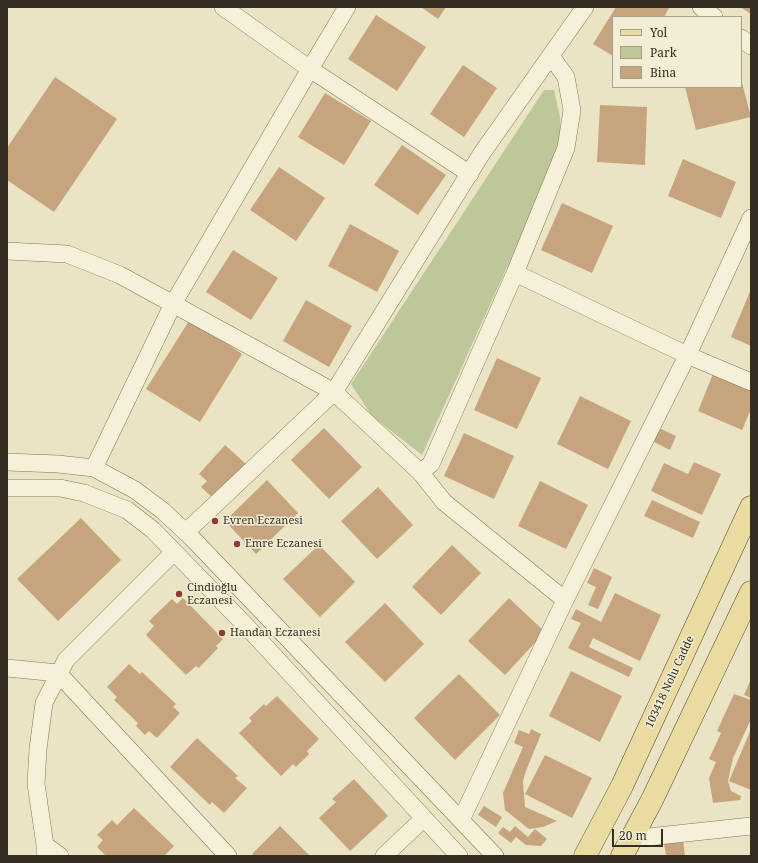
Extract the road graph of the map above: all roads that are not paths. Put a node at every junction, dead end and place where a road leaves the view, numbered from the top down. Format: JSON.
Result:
{"nodes":[{"id":1,"x":223,"y":7,"type":"edge"},
{"id":2,"x":347,"y":7,"type":"edge"},
{"id":3,"x":585,"y":7,"type":"edge"},
{"id":4,"x":701,"y":7,"type":"edge"},
{"id":5,"x":713,"y":16,"type":"edge"},
{"id":6,"x":742,"y":39,"type":"edge"},
{"id":7,"x":751,"y":46,"type":"edge"},
{"id":8,"x":551,"y":56,"type":"junction"},
{"id":9,"x":310,"y":69,"type":"junction"},
{"id":10,"x":470,"y":174,"type":"junction"},
{"id":11,"x":751,"y":218,"type":"edge"},
{"id":12,"x":7,"y":251,"type":"edge"},
{"id":13,"x":515,"y":273,"type":"junction"},
{"id":14,"x":173,"y":304,"type":"junction"},
{"id":15,"x":688,"y":355,"type":"junction"},
{"id":16,"x":751,"y":382,"type":"edge"},
{"id":17,"x":334,"y":392,"type":"junction"},
{"id":18,"x":7,"y":462,"type":"edge"},
{"id":19,"x":94,"y":468,"type":"junction"},
{"id":20,"x":420,"y":472,"type":"junction"},
{"id":21,"x":7,"y":488,"type":"edge"},
{"id":22,"x":751,"y":507,"type":"edge"},
{"id":23,"x":186,"y":532,"type":"junction"},
{"id":24,"x":174,"y":552,"type":"junction"},
{"id":25,"x":751,"y":592,"type":"edge"},
{"id":26,"x":564,"y":600,"type":"junction"},
{"id":27,"x":7,"y":668,"type":"edge"},
{"id":28,"x":58,"y":673,"type":"junction"},
{"id":29,"x":424,"y":818,"type":"junction"},
{"id":30,"x":460,"y":820,"type":"junction"},
{"id":31,"x":751,"y":826,"type":"edge"},
{"id":32,"x":626,"y":847,"type":"edge"},
{"id":33,"x":45,"y":850,"type":"edge"},
{"id":34,"x":60,"y":856,"type":"edge"},
{"id":35,"x":228,"y":856,"type":"edge"},
{"id":36,"x":384,"y":856,"type":"edge"},
{"id":37,"x":459,"y":856,"type":"edge"},
{"id":38,"x":495,"y":856,"type":"edge"},
{"id":39,"x":585,"y":856,"type":"edge"}],
"edges":[{"from":1,"to":9,"type":"street"},
{"from":2,"to":9,"type":"street"},
{"from":3,"to":8,"type":"street"},
{"from":4,"to":5,"type":"street"},
{"from":6,"to":7,"type":"street"},
{"from":8,"to":10,"type":"street"},
{"from":8,"to":13,"type":"street"},
{"from":9,"to":10,"type":"street"},
{"from":9,"to":14,"type":"street"},
{"from":10,"to":17,"type":"street"},
{"from":11,"to":15,"type":"street"},
{"from":12,"to":14,"type":"street"},
{"from":13,"to":15,"type":"street"},
{"from":13,"to":20,"type":"street"},
{"from":14,"to":17,"type":"street"},
{"from":14,"to":19,"type":"street"},
{"from":15,"to":16,"type":"street"},
{"from":15,"to":26,"type":"street"},
{"from":17,"to":20,"type":"street"},
{"from":17,"to":23,"type":"street"},
{"from":18,"to":19,"type":"street"},
{"from":19,"to":23,"type":"street"},
{"from":20,"to":26,"type":"street"},
{"from":21,"to":24,"type":"street"},
{"from":22,"to":39,"type":"main road","name":"103418 Nolu Cadde"},
{"from":23,"to":30,"type":"street"},
{"from":24,"to":28,"type":"street"},
{"from":24,"to":29,"type":"street"},
{"from":25,"to":32,"type":"main road"},
{"from":26,"to":30,"type":"street"},
{"from":27,"to":28,"type":"street"},
{"from":28,"to":33,"type":"street"},
{"from":28,"to":35,"type":"street"},
{"from":29,"to":36,"type":"street"},
{"from":29,"to":37,"type":"street"},
{"from":30,"to":38,"type":"street"},
{"from":31,"to":32,"type":"street"},
{"from":33,"to":34,"type":"street"}]}
